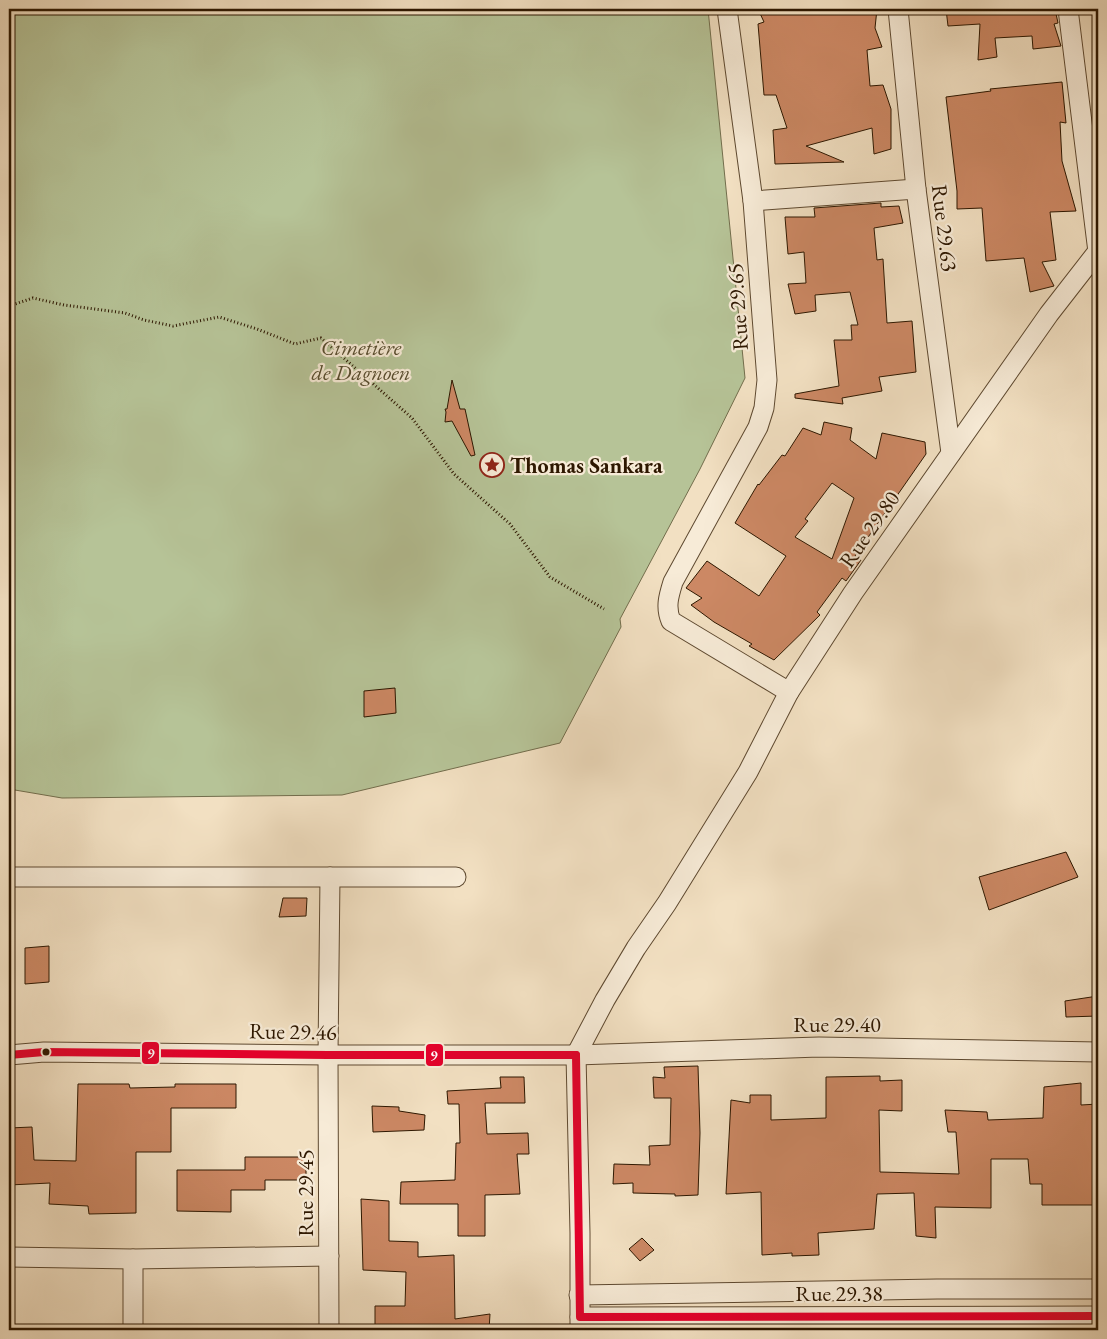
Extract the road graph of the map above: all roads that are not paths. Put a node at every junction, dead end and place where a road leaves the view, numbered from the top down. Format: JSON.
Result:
{"nodes":[{"id":1,"x":727,"y":9,"type":"edge"},
{"id":2,"x":898,"y":9,"type":"edge"},
{"id":3,"x":1068,"y":9,"type":"edge"},
{"id":4,"x":916,"y":190,"type":"junction"},
{"id":5,"x":753,"y":201,"type":"junction"},
{"id":6,"x":1098,"y":252,"type":"edge"},
{"id":7,"x":951,"y":453,"type":"junction"},
{"id":8,"x":789,"y":692,"type":"junction"},
{"id":9,"x":9,"y":877,"type":"edge"},
{"id":10,"x":330,"y":877,"type":"junction"},
{"id":11,"x":456,"y":877,"type":"dead end"},
{"id":12,"x":1098,"y":1052,"type":"edge"},
{"id":13,"x":9,"y":1055,"type":"edge"},
{"id":14,"x":328,"y":1055,"type":"junction"},
{"id":15,"x":576,"y":1055,"type":"junction"},
{"id":16,"x":329,"y":1256,"type":"junction"},
{"id":17,"x":9,"y":1257,"type":"edge"},
{"id":18,"x":133,"y":1259,"type":"junction"},
{"id":19,"x":1098,"y":1289,"type":"edge"},
{"id":20,"x":580,"y":1295,"type":"junction"},
{"id":21,"x":1098,"y":1316,"type":"edge"},
{"id":22,"x":589,"y":1324,"type":"edge"},
{"id":23,"x":134,"y":1330,"type":"edge"},
{"id":24,"x":329,"y":1330,"type":"edge"}],
"edges":[{"from":1,"to":5,"type":"street","name":"Rue 29.65"},
{"from":2,"to":4,"type":"street","name":"Rue 29.63"},
{"from":3,"to":6,"type":"street"},
{"from":4,"to":5,"type":"street"},
{"from":4,"to":7,"type":"street","name":"Rue 29.63"},
{"from":5,"to":8,"type":"street","name":"Rue 29.65"},
{"from":6,"to":7,"type":"street","name":"Rue 29.80"},
{"from":7,"to":8,"type":"street","name":"Rue 29.80"},
{"from":8,"to":15,"type":"street","name":"Rue 29.80"},
{"from":9,"to":10,"type":"street"},
{"from":10,"to":11,"type":"street"},
{"from":10,"to":14,"type":"street","name":"Rue 29.45"},
{"from":12,"to":15,"type":"street","name":"Rue 29.40"},
{"from":13,"to":14,"type":"street","name":"Rue 29.46"},
{"from":14,"to":15,"type":"street","name":"Rue 29.46"},
{"from":14,"to":16,"type":"street","name":"Rue 29.45"},
{"from":15,"to":20,"type":"street"},
{"from":16,"to":18,"type":"street"},
{"from":16,"to":24,"type":"street","name":"Rue 29.45"},
{"from":17,"to":18,"type":"street"},
{"from":18,"to":23,"type":"street"},
{"from":19,"to":20,"type":"street"},
{"from":20,"to":22,"type":"street"},
{"from":21,"to":22,"type":"street","name":"Rue 29.38"}]}
